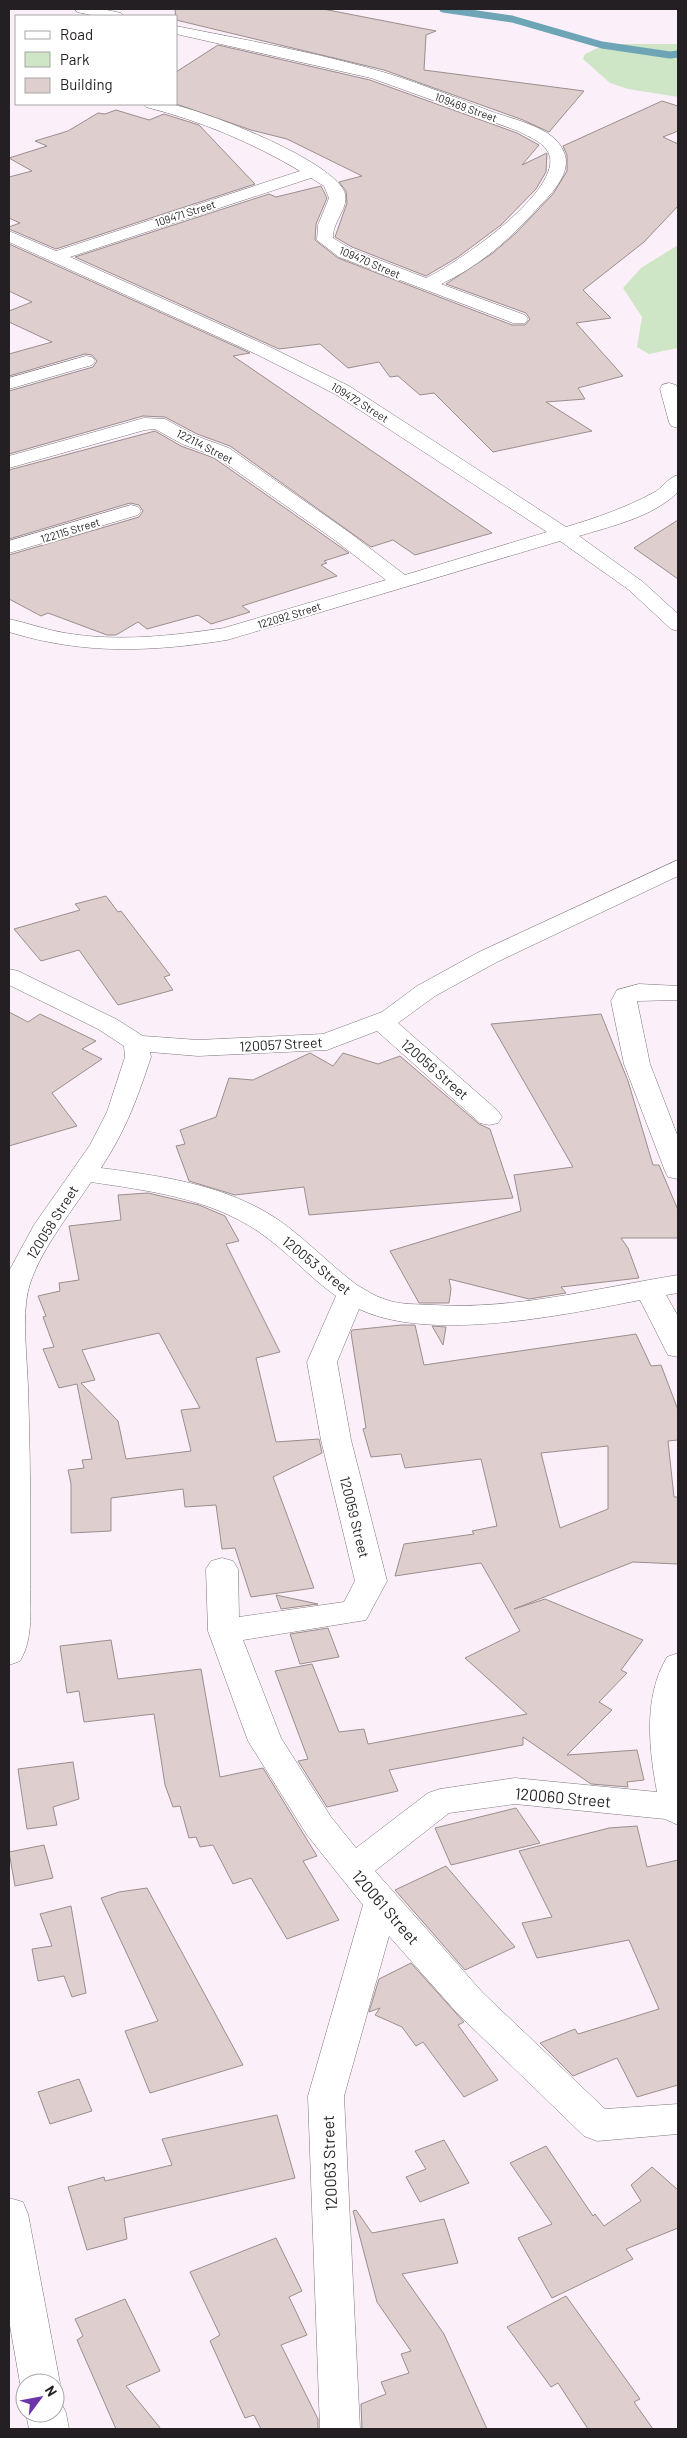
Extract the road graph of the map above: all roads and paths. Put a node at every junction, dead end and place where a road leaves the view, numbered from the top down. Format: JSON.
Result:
{"nodes":[{"id":1,"x":82,"y":9,"type":"edge"},
{"id":2,"x":111,"y":15,"type":"edge"},
{"id":3,"x":178,"y":30,"type":"edge"},
{"id":4,"x":156,"y":105,"type":"edge"},
{"id":5,"x":313,"y":172,"type":"junction"},
{"id":6,"x":9,"y":236,"type":"edge"},
{"id":7,"x":57,"y":256,"type":"junction"},
{"id":8,"x":425,"y":285,"type":"junction"},
{"id":9,"x":519,"y":319,"type":"dead end"},
{"id":10,"x":86,"y":361,"type":"dead end"},
{"id":11,"x":9,"y":384,"type":"edge"},
{"id":12,"x":669,"y":389,"type":"dead end"},
{"id":13,"x":678,"y":422,"type":"edge"},
{"id":14,"x":9,"y":462,"type":"edge"},
{"id":15,"x":678,"y":481,"type":"edge"},
{"id":16,"x":131,"y":511,"type":"dead end"},
{"id":17,"x":565,"y":534,"type":"junction"},
{"id":18,"x":9,"y":547,"type":"edge"},
{"id":19,"x":400,"y":580,"type":"junction"},
{"id":20,"x":9,"y":625,"type":"edge"},
{"id":21,"x":678,"y":625,"type":"edge"},
{"id":22,"x":678,"y":867,"type":"edge"},
{"id":23,"x":9,"y":976,"type":"edge"},
{"id":24,"x":678,"y":993,"type":"edge"},
{"id":25,"x":380,"y":1021,"type":"junction"},
{"id":26,"x":137,"y":1042,"type":"junction"},
{"id":27,"x":490,"y":1117,"type":"dead end"},
{"id":28,"x":678,"y":1170,"type":"edge"},
{"id":29,"x":82,"y":1173,"type":"junction"},
{"id":30,"x":678,"y":1284,"type":"edge"},
{"id":31,"x":648,"y":1289,"type":"junction"},
{"id":32,"x":351,"y":1294,"type":"junction"},
{"id":33,"x":678,"y":1348,"type":"edge"},
{"id":34,"x":222,"y":1569,"type":"dead end"},
{"id":35,"x":224,"y":1631,"type":"junction"},
{"id":36,"x":9,"y":1653,"type":"edge"},
{"id":37,"x":678,"y":1665,"type":"edge"},
{"id":38,"x":677,"y":1810,"type":"edge"},
{"id":39,"x":353,"y":1869,"type":"junction"},
{"id":40,"x":381,"y":1904,"type":"junction"},
{"id":41,"x":678,"y":2119,"type":"edge"},
{"id":42,"x":9,"y":2214,"type":"edge"},
{"id":43,"x":38,"y":2373,"type":"edge"},
{"id":44,"x":340,"y":2429,"type":"edge"}],
"edges":[{"from":1,"to":2,"type":"street"},
{"from":3,"to":8,"type":"street","name":"109469 Street"},
{"from":4,"to":5,"type":"street","name":"109470 Street"},
{"from":5,"to":7,"type":"street","name":"109471 Street"},
{"from":5,"to":8,"type":"street","name":"109470 Street"},
{"from":6,"to":7,"type":"street","name":"109472 Street"},
{"from":7,"to":17,"type":"street","name":"109472 Street"},
{"from":8,"to":9,"type":"street","name":"109470 Street"},
{"from":10,"to":11,"type":"street"},
{"from":12,"to":13,"type":"street"},
{"from":14,"to":19,"type":"street","name":"122114 Street"},
{"from":15,"to":17,"type":"street","name":"122092 Street"},
{"from":16,"to":18,"type":"street","name":"122115 Street"},
{"from":17,"to":19,"type":"street","name":"122092 Street"},
{"from":17,"to":21,"type":"street","name":"109472 Street"},
{"from":19,"to":20,"type":"street","name":"122092 Street"},
{"from":22,"to":25,"type":"street","name":"120057 Street"},
{"from":23,"to":26,"type":"street","name":"120057 Street"},
{"from":24,"to":28,"type":"street"},
{"from":25,"to":26,"type":"street","name":"120057 Street"},
{"from":25,"to":27,"type":"street","name":"120056 Street"},
{"from":26,"to":29,"type":"street","name":"120058 Street"},
{"from":29,"to":32,"type":"street","name":"120053 Street"},
{"from":29,"to":36,"type":"street","name":"120058 Street"},
{"from":30,"to":31,"type":"street","name":"120053 Street"},
{"from":31,"to":32,"type":"street","name":"120053 Street"},
{"from":31,"to":33,"type":"street"},
{"from":32,"to":35,"type":"street","name":"120059 Street"},
{"from":34,"to":35,"type":"street","name":"120061 Street"},
{"from":35,"to":39,"type":"street","name":"120061 Street"},
{"from":37,"to":38,"type":"street"},
{"from":38,"to":39,"type":"street","name":"120060 Street"},
{"from":39,"to":40,"type":"street","name":"120061 Street"},
{"from":40,"to":41,"type":"street","name":"120061 Street"},
{"from":40,"to":44,"type":"street","name":"120063 Street"},
{"from":42,"to":43,"type":"street"}]}
